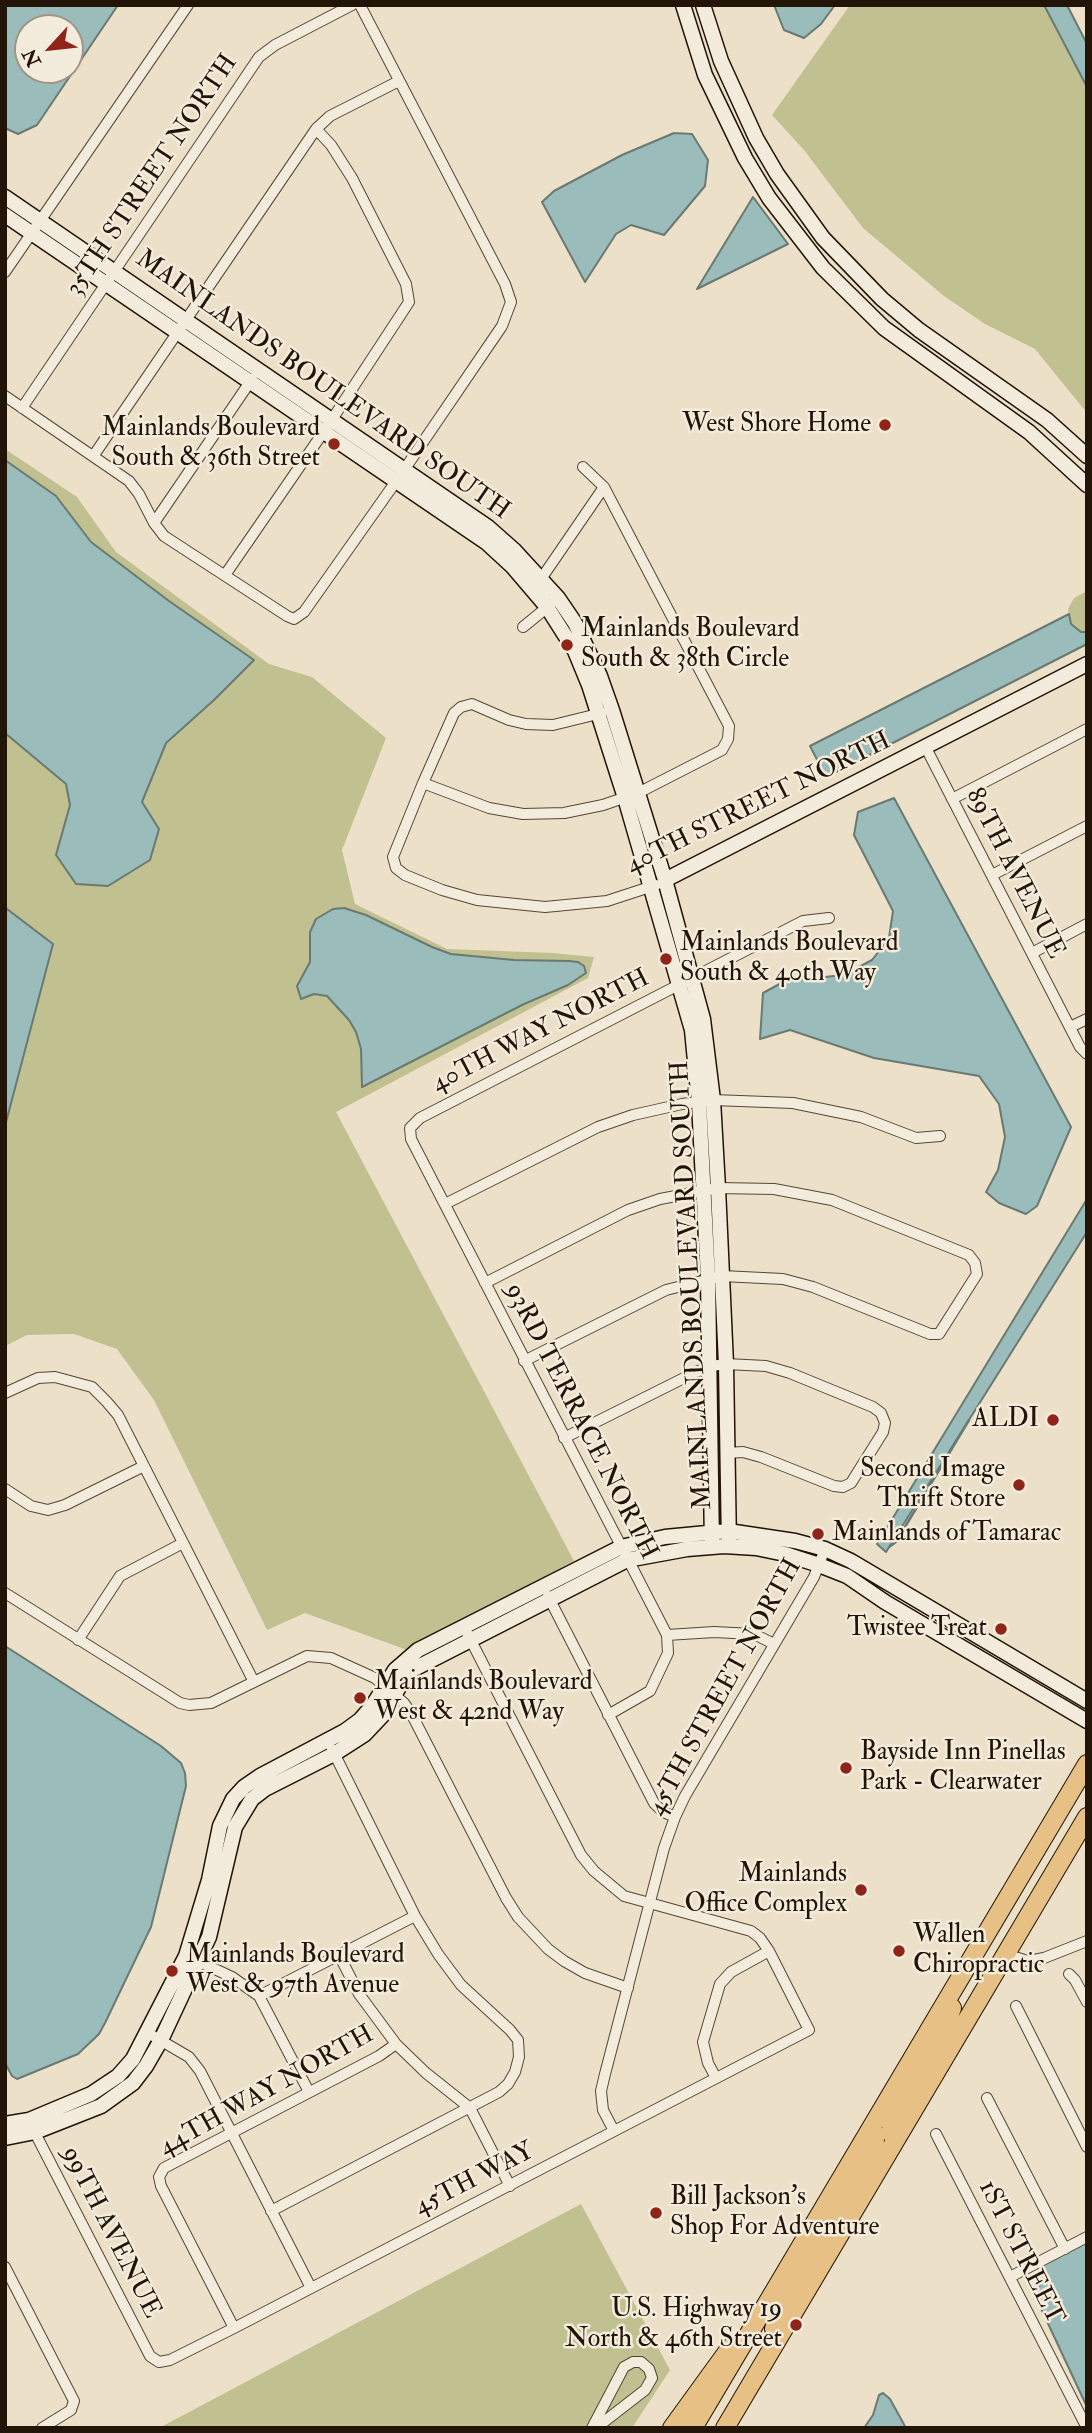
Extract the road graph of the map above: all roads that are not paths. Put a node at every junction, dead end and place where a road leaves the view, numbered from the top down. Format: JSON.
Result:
{"nodes":[{"id":1,"x":188,"y":5,"type":"edge"},
{"id":2,"x":352,"y":5,"type":"edge"},
{"id":3,"x":360,"y":5,"type":"edge"},
{"id":4,"x":683,"y":5,"type":"edge"},
{"id":5,"x":703,"y":5,"type":"edge"},
{"id":6,"x":399,"y":81,"type":"junction"},
{"id":7,"x":316,"y":130,"type":"junction"},
{"id":8,"x":5,"y":197,"type":"edge"},
{"id":9,"x":5,"y":215,"type":"edge"},
{"id":10,"x":36,"y":227,"type":"junction"},
{"id":11,"x":5,"y":272,"type":"edge"},
{"id":12,"x":109,"y":277,"type":"junction"},
{"id":13,"x":183,"y":326,"type":"junction"},
{"id":14,"x":255,"y":376,"type":"junction"},
{"id":15,"x":5,"y":396,"type":"edge"},
{"id":16,"x":22,"y":408,"type":"junction"},
{"id":17,"x":327,"y":426,"type":"junction"},
{"id":18,"x":1059,"y":432,"type":"junction"},
{"id":19,"x":1047,"y":447,"type":"junction"},
{"id":20,"x":94,"y":456,"type":"junction"},
{"id":21,"x":1087,"y":456,"type":"edge"},
{"id":22,"x":583,"y":467,"type":"dead end"},
{"id":23,"x":401,"y":476,"type":"junction"},
{"id":24,"x":1087,"y":485,"type":"edge"},
{"id":25,"x":604,"y":486,"type":"junction"},
{"id":26,"x":154,"y":523,"type":"junction"},
{"id":27,"x":225,"y":575,"type":"junction"},
{"id":28,"x":541,"y":579,"type":"junction"},
{"id":29,"x":553,"y":603,"type":"junction"},
{"id":30,"x":523,"y":627,"type":"dead end"},
{"id":31,"x":1087,"y":664,"type":"edge"},
{"id":32,"x":605,"y":712,"type":"junction"},
{"id":33,"x":1087,"y":729,"type":"edge"},
{"id":34,"x":926,"y":748,"type":"junction"},
{"id":35,"x":423,"y":783,"type":"junction"},
{"id":36,"x":631,"y":795,"type":"junction"},
{"id":37,"x":952,"y":799,"type":"junction"},
{"id":38,"x":1087,"y":826,"type":"edge"},
{"id":39,"x":992,"y":875,"type":"junction"},
{"id":40,"x":666,"y":880,"type":"junction"},
{"id":41,"x":651,"y":886,"type":"junction"},
{"id":42,"x":829,"y":918,"type":"dead end"},
{"id":43,"x":1087,"y":924,"type":"edge"},
{"id":44,"x":1032,"y":953,"type":"junction"},
{"id":45,"x":687,"y":981,"type":"junction"},
{"id":46,"x":1087,"y":1018,"type":"edge"},
{"id":47,"x":1070,"y":1027,"type":"junction"},
{"id":48,"x":1087,"y":1054,"type":"edge"},
{"id":49,"x":706,"y":1101,"type":"junction"},
{"id":50,"x":410,"y":1128,"type":"joint"},
{"id":51,"x":940,"y":1136,"type":"dead end"},
{"id":52,"x":711,"y":1189,"type":"junction"},
{"id":53,"x":445,"y":1204,"type":"junction"},
{"id":54,"x":715,"y":1278,"type":"junction"},
{"id":55,"x":485,"y":1283,"type":"junction"},
{"id":56,"x":524,"y":1361,"type":"junction"},
{"id":57,"x":726,"y":1364,"type":"junction"},
{"id":58,"x":711,"y":1366,"type":"junction"},
{"id":59,"x":5,"y":1393,"type":"edge"},
{"id":60,"x":564,"y":1438,"type":"junction"},
{"id":61,"x":726,"y":1453,"type":"junction"},
{"id":62,"x":144,"y":1466,"type":"junction"},
{"id":63,"x":5,"y":1489,"type":"edge"},
{"id":64,"x":728,"y":1531,"type":"junction"},
{"id":65,"x":713,"y":1540,"type":"junction"},
{"id":66,"x":183,"y":1543,"type":"junction"},
{"id":67,"x":729,"y":1546,"type":"junction"},
{"id":68,"x":825,"y":1549,"type":"junction"},
{"id":69,"x":624,"y":1554,"type":"junction"},
{"id":70,"x":818,"y":1565,"type":"junction"},
{"id":71,"x":5,"y":1593,"type":"edge"},
{"id":72,"x":546,"y":1593,"type":"junction"},
{"id":73,"x":467,"y":1633,"type":"junction"},
{"id":74,"x":667,"y":1635,"type":"junction"},
{"id":75,"x":78,"y":1640,"type":"junction"},
{"id":76,"x":774,"y":1644,"type":"junction"},
{"id":77,"x":254,"y":1682,"type":"junction"},
{"id":78,"x":390,"y":1690,"type":"junction"},
{"id":79,"x":1087,"y":1701,"type":"edge"},
{"id":80,"x":608,"y":1716,"type":"junction"},
{"id":81,"x":1087,"y":1721,"type":"edge"},
{"id":82,"x":331,"y":1747,"type":"junction"},
{"id":83,"x":1087,"y":1764,"type":"edge"},
{"id":84,"x":675,"y":1817,"type":"junction"},
{"id":85,"x":1087,"y":1817,"type":"edge"},
{"id":86,"x":1010,"y":1894,"type":"junction"},
{"id":87,"x":651,"y":1903,"type":"junction"},
{"id":88,"x":415,"y":1916,"type":"junction"},
{"id":89,"x":1087,"y":1941,"type":"edge"},
{"id":90,"x":1008,"y":1950,"type":"junction"},
{"id":91,"x":769,"y":1951,"type":"junction"},
{"id":92,"x":339,"y":1955,"type":"junction"},
{"id":93,"x":192,"y":1959,"type":"junction"},
{"id":94,"x":970,"y":1962,"type":"junction"},
{"id":95,"x":1069,"y":1974,"type":"dead end"},
{"id":96,"x":628,"y":1987,"type":"junction"},
{"id":97,"x":259,"y":1996,"type":"junction"},
{"id":98,"x":1087,"y":2002,"type":"edge"},
{"id":99,"x":1016,"y":2006,"type":"dead end"},
{"id":100,"x":155,"y":2036,"type":"junction"},
{"id":101,"x":396,"y":2044,"type":"junction"},
{"id":102,"x":716,"y":2078,"type":"junction"},
{"id":103,"x":309,"y":2092,"type":"junction"},
{"id":104,"x":987,"y":2098,"type":"dead end"},
{"id":105,"x":470,"y":2108,"type":"junction"},
{"id":106,"x":876,"y":2121,"type":"junction"},
{"id":107,"x":5,"y":2124,"type":"edge"},
{"id":108,"x":32,"y":2126,"type":"junction"},
{"id":109,"x":614,"y":2131,"type":"junction"},
{"id":110,"x":231,"y":2133,"type":"junction"},
{"id":111,"x":936,"y":2134,"type":"dead end"},
{"id":112,"x":5,"y":2138,"type":"edge"},
{"id":113,"x":894,"y":2140,"type":"junction"},
{"id":114,"x":1087,"y":2147,"type":"edge"},
{"id":115,"x":510,"y":2186,"type":"junction"},
{"id":116,"x":271,"y":2211,"type":"junction"},
{"id":117,"x":1087,"y":2237,"type":"edge"},
{"id":118,"x":1065,"y":2249,"type":"junction"},
{"id":119,"x":5,"y":2267,"type":"edge"},
{"id":120,"x":1010,"y":2277,"type":"junction"},
{"id":121,"x":777,"y":2287,"type":"junction"},
{"id":122,"x":311,"y":2288,"type":"junction"},
{"id":123,"x":234,"y":2328,"type":"junction"},
{"id":124,"x":159,"y":2362,"type":"joint"},
{"id":125,"x":758,"y":2371,"type":"junction"},
{"id":126,"x":42,"y":2428,"type":"edge"},
{"id":127,"x":594,"y":2428,"type":"edge"},
{"id":128,"x":673,"y":2428,"type":"edge"},
{"id":129,"x":694,"y":2428,"type":"edge"},
{"id":130,"x":726,"y":2428,"type":"edge"},
{"id":131,"x":1087,"y":2428,"type":"edge"}],
"edges":[{"from":1,"to":10,"type":"street"},
{"from":2,"to":12,"type":"street","name":"35TH STREET NORTH"},
{"from":3,"to":6,"type":"street"},
{"from":4,"to":19,"type":"street"},
{"from":5,"to":18,"type":"street"},
{"from":6,"to":7,"type":"street"},
{"from":6,"to":23,"type":"street"},
{"from":7,"to":13,"type":"street"},
{"from":7,"to":17,"type":"street"},
{"from":8,"to":10,"type":"street","name":"MAINLANDS BOULEVARD SOUTH"},
{"from":9,"to":10,"type":"street","name":"MAINLANDS BOULEVARD SOUTH"},
{"from":10,"to":11,"type":"street"},
{"from":10,"to":12,"type":"street","name":"MAINLANDS BOULEVARD SOUTH"},
{"from":12,"to":13,"type":"street","name":"MAINLANDS BOULEVARD SOUTH"},
{"from":12,"to":16,"type":"street","name":"35TH STREET NORTH"},
{"from":13,"to":14,"type":"street","name":"MAINLANDS BOULEVARD SOUTH"},
{"from":13,"to":20,"type":"street"},
{"from":14,"to":17,"type":"street","name":"MAINLANDS BOULEVARD SOUTH"},
{"from":14,"to":26,"type":"street"},
{"from":15,"to":16,"type":"street"},
{"from":16,"to":20,"type":"street"},
{"from":17,"to":23,"type":"street","name":"MAINLANDS BOULEVARD SOUTH"},
{"from":17,"to":27,"type":"street"},
{"from":18,"to":19,"type":"street"},
{"from":18,"to":21,"type":"street"},
{"from":19,"to":24,"type":"street"},
{"from":20,"to":26,"type":"street"},
{"from":22,"to":25,"type":"street"},
{"from":23,"to":27,"type":"street"},
{"from":23,"to":28,"type":"street","name":"MAINLANDS BOULEVARD SOUTH"},
{"from":23,"to":29,"type":"street","name":"MAINLANDS BOULEVARD SOUTH"},
{"from":25,"to":28,"type":"street"},
{"from":25,"to":36,"type":"street"},
{"from":26,"to":27,"type":"street"},
{"from":28,"to":29,"type":"street","name":"MAINLANDS BOULEVARD SOUTH"},
{"from":29,"to":30,"type":"street"},
{"from":29,"to":32,"type":"street","name":"MAINLANDS BOULEVARD SOUTH"},
{"from":31,"to":34,"type":"street","name":"40TH STREET NORTH"},
{"from":32,"to":35,"type":"street"},
{"from":32,"to":36,"type":"street","name":"MAINLANDS BOULEVARD SOUTH"},
{"from":33,"to":37,"type":"street"},
{"from":34,"to":37,"type":"street","name":"89TH AVENUE"},
{"from":34,"to":40,"type":"street","name":"40TH STREET NORTH"},
{"from":35,"to":36,"type":"street"},
{"from":35,"to":41,"type":"street","name":"40TH STREET NORTH"},
{"from":36,"to":40,"type":"street","name":"MAINLANDS BOULEVARD SOUTH"},
{"from":36,"to":41,"type":"street","name":"MAINLANDS BOULEVARD SOUTH"},
{"from":37,"to":39,"type":"street","name":"89TH AVENUE"},
{"from":38,"to":39,"type":"street"},
{"from":39,"to":44,"type":"street","name":"89TH AVENUE"},
{"from":40,"to":41,"type":"street","name":"40TH STREET NORTH"},
{"from":40,"to":45,"type":"street","name":"MAINLANDS BOULEVARD SOUTH"},
{"from":41,"to":45,"type":"street","name":"MAINLANDS BOULEVARD SOUTH"},
{"from":42,"to":45,"type":"street","name":"40TH WAY NORTH"},
{"from":43,"to":44,"type":"street"},
{"from":44,"to":47,"type":"street","name":"89TH AVENUE"},
{"from":45,"to":49,"type":"street","name":"MAINLANDS BOULEVARD SOUTH"},
{"from":45,"to":50,"type":"street","name":"40TH WAY NORTH"},
{"from":46,"to":47,"type":"street"},
{"from":47,"to":48,"type":"street","name":"89TH AVENUE"},
{"from":49,"to":51,"type":"street"},
{"from":49,"to":52,"type":"street","name":"MAINLANDS BOULEVARD SOUTH"},
{"from":49,"to":53,"type":"street"},
{"from":50,"to":53,"type":"street","name":"93RD TERRACE NORTH"},
{"from":52,"to":54,"type":"street","name":"MAINLANDS BOULEVARD SOUTH"},
{"from":52,"to":54,"type":"street"},
{"from":52,"to":55,"type":"street"},
{"from":53,"to":55,"type":"street","name":"93RD TERRACE NORTH"},
{"from":54,"to":56,"type":"street"},
{"from":54,"to":57,"type":"street","name":"MAINLANDS BOULEVARD SOUTH"},
{"from":54,"to":58,"type":"street","name":"MAINLANDS BOULEVARD SOUTH"},
{"from":55,"to":56,"type":"street","name":"93RD TERRACE NORTH"},
{"from":56,"to":60,"type":"street","name":"93RD TERRACE NORTH"},
{"from":57,"to":58,"type":"street"},
{"from":57,"to":61,"type":"street","name":"MAINLANDS BOULEVARD SOUTH"},
{"from":57,"to":61,"type":"street"},
{"from":58,"to":60,"type":"street"},
{"from":58,"to":65,"type":"street","name":"MAINLANDS BOULEVARD SOUTH"},
{"from":59,"to":62,"type":"street"},
{"from":60,"to":69,"type":"street","name":"93RD TERRACE NORTH"},
{"from":61,"to":64,"type":"street","name":"MAINLANDS BOULEVARD SOUTH"},
{"from":62,"to":63,"type":"street"},
{"from":62,"to":66,"type":"street"},
{"from":64,"to":65,"type":"street"},
{"from":64,"to":67,"type":"street","name":"MAINLANDS BOULEVARD SOUTH"},
{"from":64,"to":68,"type":"street"},
{"from":65,"to":67,"type":"street"},
{"from":65,"to":69,"type":"street"},
{"from":66,"to":75,"type":"street"},
{"from":66,"to":77,"type":"street"},
{"from":67,"to":70,"type":"street"},
{"from":68,"to":70,"type":"street","name":"45TH STREET NORTH"},
{"from":68,"to":79,"type":"street"},
{"from":69,"to":72,"type":"street"},
{"from":69,"to":74,"type":"street","name":"93RD TERRACE NORTH"},
{"from":70,"to":76,"type":"street","name":"45TH STREET NORTH"},
{"from":70,"to":81,"type":"street"},
{"from":71,"to":75,"type":"street"},
{"from":72,"to":73,"type":"street"},
{"from":72,"to":80,"type":"street"},
{"from":73,"to":78,"type":"street"},
{"from":73,"to":87,"type":"street"},
{"from":74,"to":76,"type":"street"},
{"from":74,"to":80,"type":"street"},
{"from":75,"to":77,"type":"street"},
{"from":76,"to":84,"type":"street","name":"45TH STREET NORTH"},
{"from":77,"to":78,"type":"street"},
{"from":78,"to":82,"type":"street"},
{"from":78,"to":96,"type":"street"},
{"from":80,"to":84,"type":"street"},
{"from":82,"to":88,"type":"street"},
{"from":82,"to":93,"type":"street"},
{"from":83,"to":86,"type":"highway"},
{"from":84,"to":87,"type":"street","name":"45TH STREET NORTH"},
{"from":85,"to":90,"type":"highway"},
{"from":86,"to":90,"type":"highway"},
{"from":86,"to":94,"type":"highway"},
{"from":87,"to":91,"type":"street"},
{"from":87,"to":96,"type":"street","name":"45TH STREET NORTH"},
{"from":88,"to":92,"type":"street"},
{"from":88,"to":105,"type":"street"},
{"from":89,"to":90,"type":"street"},
{"from":90,"to":113,"type":"highway"},
{"from":91,"to":102,"type":"street"},
{"from":91,"to":102,"type":"street","name":"45TH WAY"},
{"from":92,"to":97,"type":"street"},
{"from":92,"to":101,"type":"street"},
{"from":93,"to":97,"type":"street"},
{"from":93,"to":100,"type":"street"},
{"from":94,"to":106,"type":"highway"},
{"from":94,"to":113,"type":"highway"},
{"from":95,"to":98,"type":"street"},
{"from":96,"to":109,"type":"street","name":"45TH STREET NORTH"},
{"from":97,"to":103,"type":"street"},
{"from":99,"to":114,"type":"street"},
{"from":100,"to":108,"type":"street"},
{"from":100,"to":110,"type":"street"},
{"from":101,"to":103,"type":"street","name":"44TH WAY NORTH"},
{"from":101,"to":105,"type":"street"},
{"from":102,"to":109,"type":"street","name":"45TH WAY"},
{"from":103,"to":110,"type":"street","name":"44TH WAY NORTH"},
{"from":104,"to":118,"type":"street"},
{"from":105,"to":115,"type":"street"},
{"from":105,"to":116,"type":"street"},
{"from":106,"to":121,"type":"highway"},
{"from":106,"to":125,"type":"highway"},
{"from":107,"to":108,"type":"street"},
{"from":108,"to":112,"type":"street"},
{"from":108,"to":124,"type":"street","name":"99TH AVENUE"},
{"from":109,"to":115,"type":"street","name":"45TH WAY"},
{"from":110,"to":116,"type":"street"},
{"from":110,"to":123,"type":"street","name":"44TH WAY NORTH"},
{"from":111,"to":120,"type":"street","name":"1ST STREET"},
{"from":113,"to":125,"type":"highway"},
{"from":115,"to":122,"type":"street","name":"45TH WAY"},
{"from":116,"to":122,"type":"street"},
{"from":117,"to":118,"type":"street"},
{"from":118,"to":120,"type":"street"},
{"from":119,"to":126,"type":"street"},
{"from":120,"to":131,"type":"street","name":"1ST STREET"},
{"from":121,"to":128,"type":"highway"},
{"from":121,"to":129,"type":"highway"},
{"from":122,"to":123,"type":"street","name":"45TH WAY"},
{"from":123,"to":124,"type":"street","name":"45TH WAY"},
{"from":125,"to":130,"type":"highway"},
{"from":127,"to":127,"type":"street"}]}
